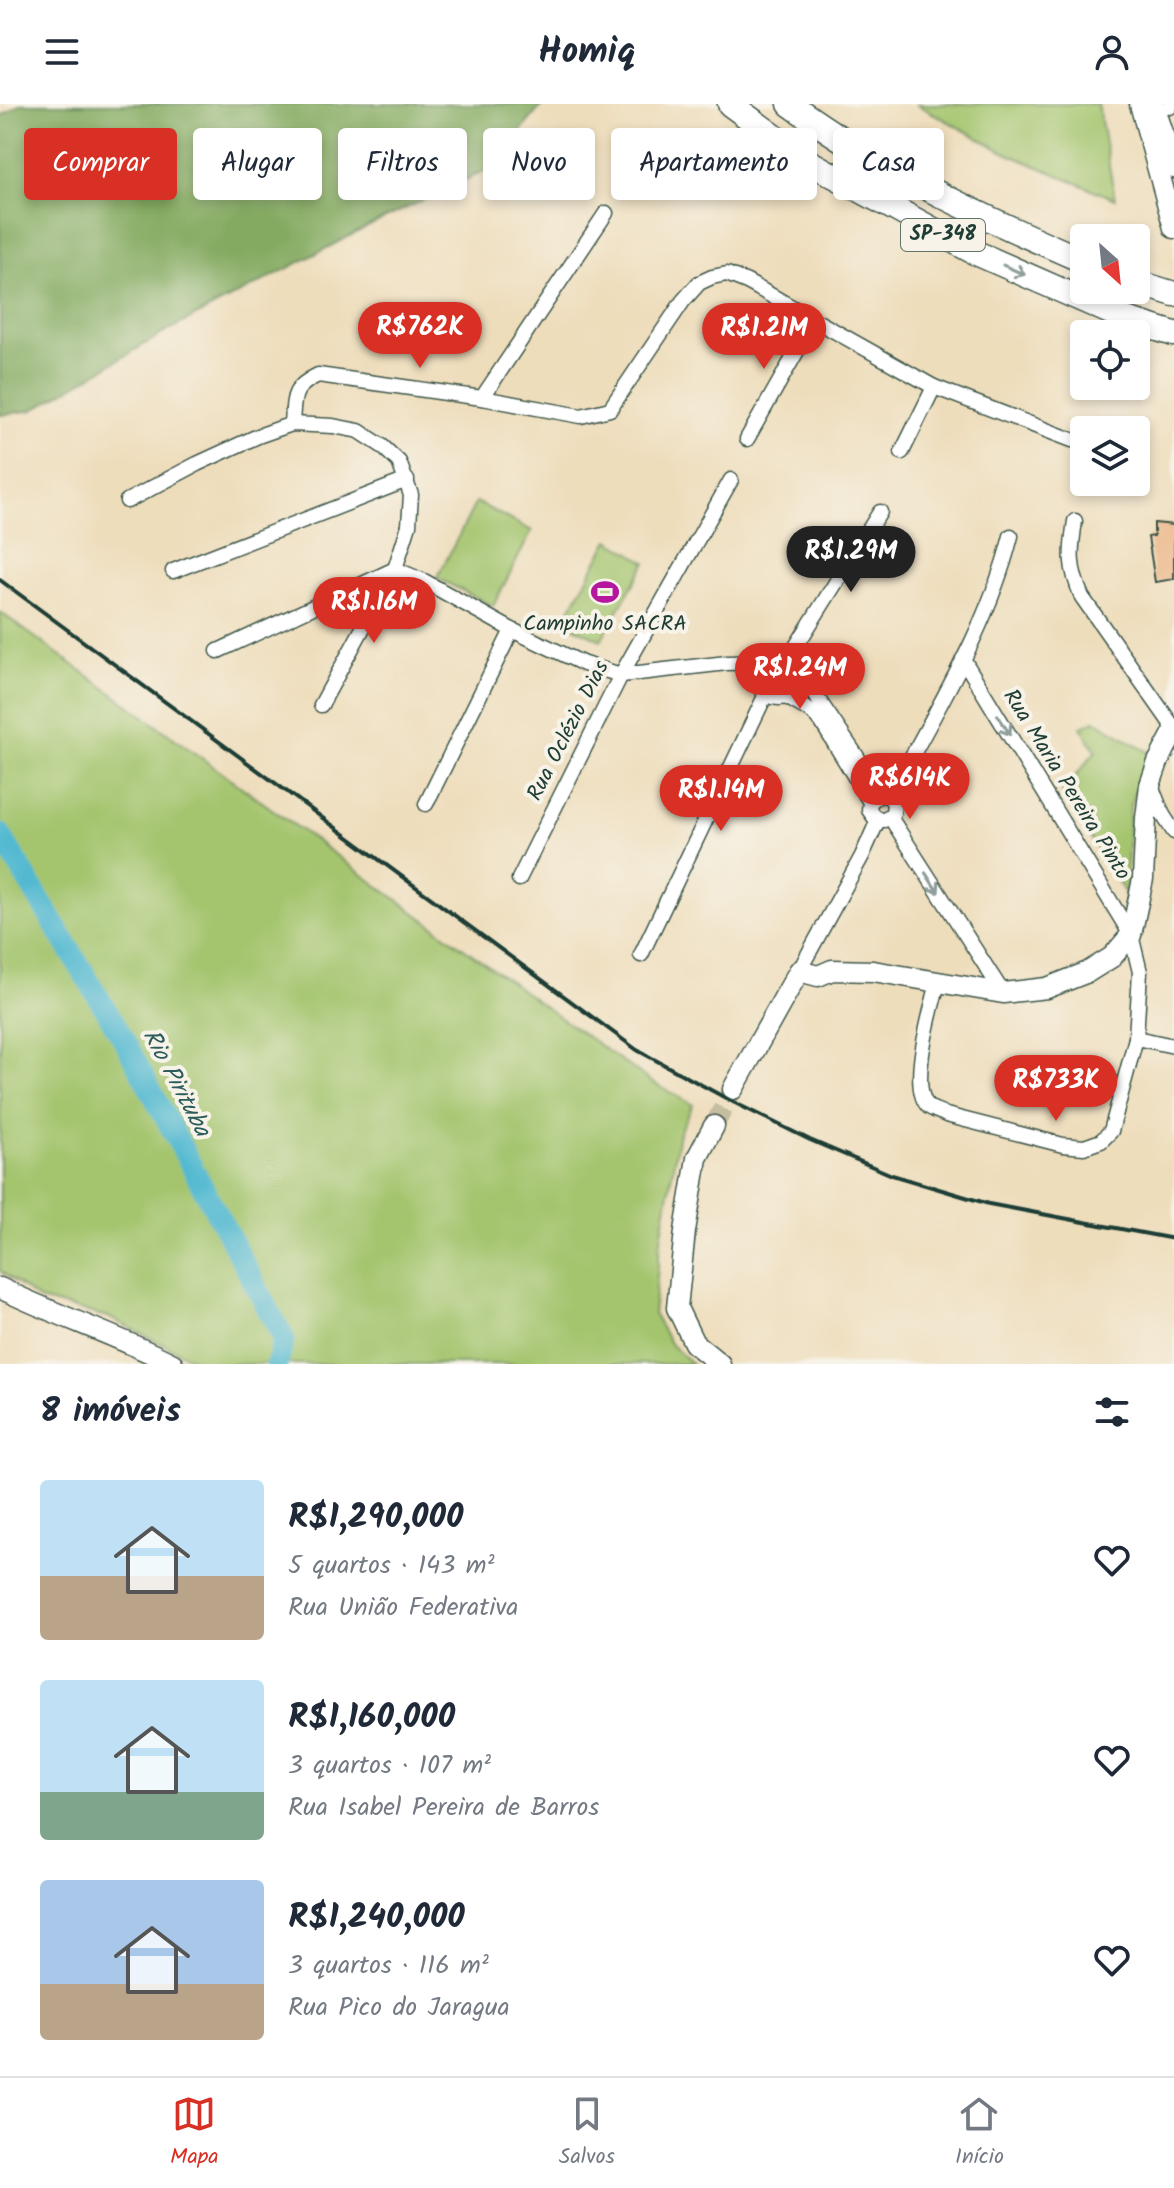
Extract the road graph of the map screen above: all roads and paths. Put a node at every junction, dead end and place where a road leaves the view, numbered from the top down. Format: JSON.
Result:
{"nodes":[{"id":1,"x":730,"y":104,"type":"edge"},
{"id":2,"x":790,"y":104,"type":"edge"},
{"id":3,"x":1140,"y":104,"type":"edge"},
{"id":4,"x":1165,"y":105,"type":"edge"},
{"id":5,"x":1169,"y":168,"type":"edge"},
{"id":6,"x":606,"y":213,"type":"dead end"},
{"id":7,"x":1174,"y":228,"type":"edge"},
{"id":8,"x":1070,"y":255,"type":"edge"},
{"id":9,"x":1150,"y":286,"type":"edge"},
{"id":10,"x":1174,"y":294,"type":"edge"},
{"id":11,"x":814,"y":321,"type":"junction"},
{"id":12,"x":1174,"y":334,"type":"edge"},
{"id":13,"x":934,"y":387,"type":"junction"},
{"id":14,"x":482,"y":398,"type":"junction"},
{"id":15,"x":292,"y":424,"type":"junction"},
{"id":16,"x":747,"y":439,"type":"dead end"},
{"id":17,"x":1070,"y":439,"type":"edge"},
{"id":18,"x":902,"y":452,"type":"dead end"},
{"id":19,"x":407,"y":480,"type":"junction"},
{"id":20,"x":731,"y":480,"type":"dead end"},
{"id":21,"x":127,"y":501,"type":"dead end"},
{"id":22,"x":880,"y":512,"type":"dead end"},
{"id":23,"x":1075,"y":521,"type":"dead end"},
{"id":24,"x":1011,"y":536,"type":"dead end"},
{"id":25,"x":395,"y":569,"type":"junction"},
{"id":26,"x":173,"y":571,"type":"dead end"},
{"id":27,"x":512,"y":630,"type":"junction"},
{"id":28,"x":218,"y":651,"type":"dead end"},
{"id":29,"x":790,"y":656,"type":"junction"},
{"id":30,"x":963,"y":659,"type":"junction"},
{"id":31,"x":762,"y":662,"type":"junction"},
{"id":32,"x":801,"y":674,"type":"junction"},
{"id":33,"x":621,"y":675,"type":"junction"},
{"id":34,"x":766,"y":694,"type":"junction"},
{"id":35,"x":786,"y":697,"type":"junction"},
{"id":36,"x":321,"y":705,"type":"dead end"},
{"id":37,"x":1174,"y":730,"type":"edge"},
{"id":38,"x":1150,"y":785,"type":"junction"},
{"id":39,"x":881,"y":798,"type":"junction"},
{"id":40,"x":426,"y":804,"type":"dead end"},
{"id":41,"x":884,"y":819,"type":"junction"},
{"id":42,"x":1174,"y":832,"type":"edge"},
{"id":43,"x":519,"y":879,"type":"dead end"},
{"id":44,"x":1131,"y":935,"type":"junction"},
{"id":45,"x":641,"y":955,"type":"dead end"},
{"id":46,"x":799,"y":971,"type":"junction"},
{"id":47,"x":938,"y":982,"type":"junction"},
{"id":48,"x":1003,"y":993,"type":"junction"},
{"id":49,"x":1136,"y":1038,"type":"junction"},
{"id":50,"x":1174,"y":1046,"type":"edge"},
{"id":51,"x":733,"y":1089,"type":"tunnel mouth"},
{"id":52,"x":714,"y":1126,"type":"tunnel mouth"},
{"id":53,"x":0,"y":1288,"type":"edge"},
{"id":54,"x":173,"y":1364,"type":"edge"},
{"id":55,"x":720,"y":1364,"type":"edge"}],
"edges":[{"from":1,"to":12,"type":"highway","number":"SP-348","one_way":true},
{"from":2,"to":8,"type":"highway","number":"SP-348"},
{"from":3,"to":5,"type":"street"},
{"from":4,"to":5,"type":"street"},
{"from":5,"to":7,"type":"street"},
{"from":6,"to":14,"type":"street"},
{"from":9,"to":10,"type":"highway"},
{"from":11,"to":13,"type":"street"},
{"from":11,"to":14,"type":"street"},
{"from":11,"to":16,"type":"street"},
{"from":13,"to":17,"type":"street"},
{"from":13,"to":18,"type":"street"},
{"from":14,"to":15,"type":"street"},
{"from":15,"to":19,"type":"street"},
{"from":15,"to":21,"type":"street"},
{"from":19,"to":25,"type":"street"},
{"from":19,"to":26,"type":"street"},
{"from":20,"to":33,"type":"street","name":"Rua Oclézio Dias"},
{"from":22,"to":29,"type":"street"},
{"from":23,"to":37,"type":"street"},
{"from":24,"to":30,"type":"street"},
{"from":25,"to":27,"type":"street"},
{"from":25,"to":28,"type":"street"},
{"from":25,"to":36,"type":"street"},
{"from":27,"to":33,"type":"street"},
{"from":27,"to":40,"type":"street"},
{"from":29,"to":31,"type":"street"},
{"from":29,"to":32,"type":"street"},
{"from":30,"to":39,"type":"street"},
{"from":30,"to":44,"type":"street","name":"Rua Maria Pereira Pinto","one_way":true},
{"from":31,"to":33,"type":"street"},
{"from":31,"to":34,"type":"street"},
{"from":32,"to":35,"type":"street"},
{"from":32,"to":39,"type":"street"},
{"from":33,"to":43,"type":"street","name":"Rua Oclézio Dias"},
{"from":34,"to":35,"type":"street"},
{"from":34,"to":45,"type":"street"},
{"from":35,"to":39,"type":"street"},
{"from":37,"to":38,"type":"street"},
{"from":38,"to":42,"type":"street"},
{"from":38,"to":44,"type":"street"},
{"from":39,"to":41,"type":"street"},
{"from":39,"to":41,"type":"street"},
{"from":41,"to":46,"type":"street"},
{"from":41,"to":48,"type":"street","one_way":true},
{"from":44,"to":48,"type":"street"},
{"from":44,"to":49,"type":"street","name":"Rua Maria Pereira Pinto"},
{"from":46,"to":47,"type":"street"},
{"from":46,"to":51,"type":"street"},
{"from":47,"to":48,"type":"street"},
{"from":47,"to":49,"type":"street","name":"Rua Maria Pereira Pinto"},
{"from":49,"to":50,"type":"street"},
{"from":52,"to":55,"type":"street"},
{"from":53,"to":54,"type":"street"}]}
